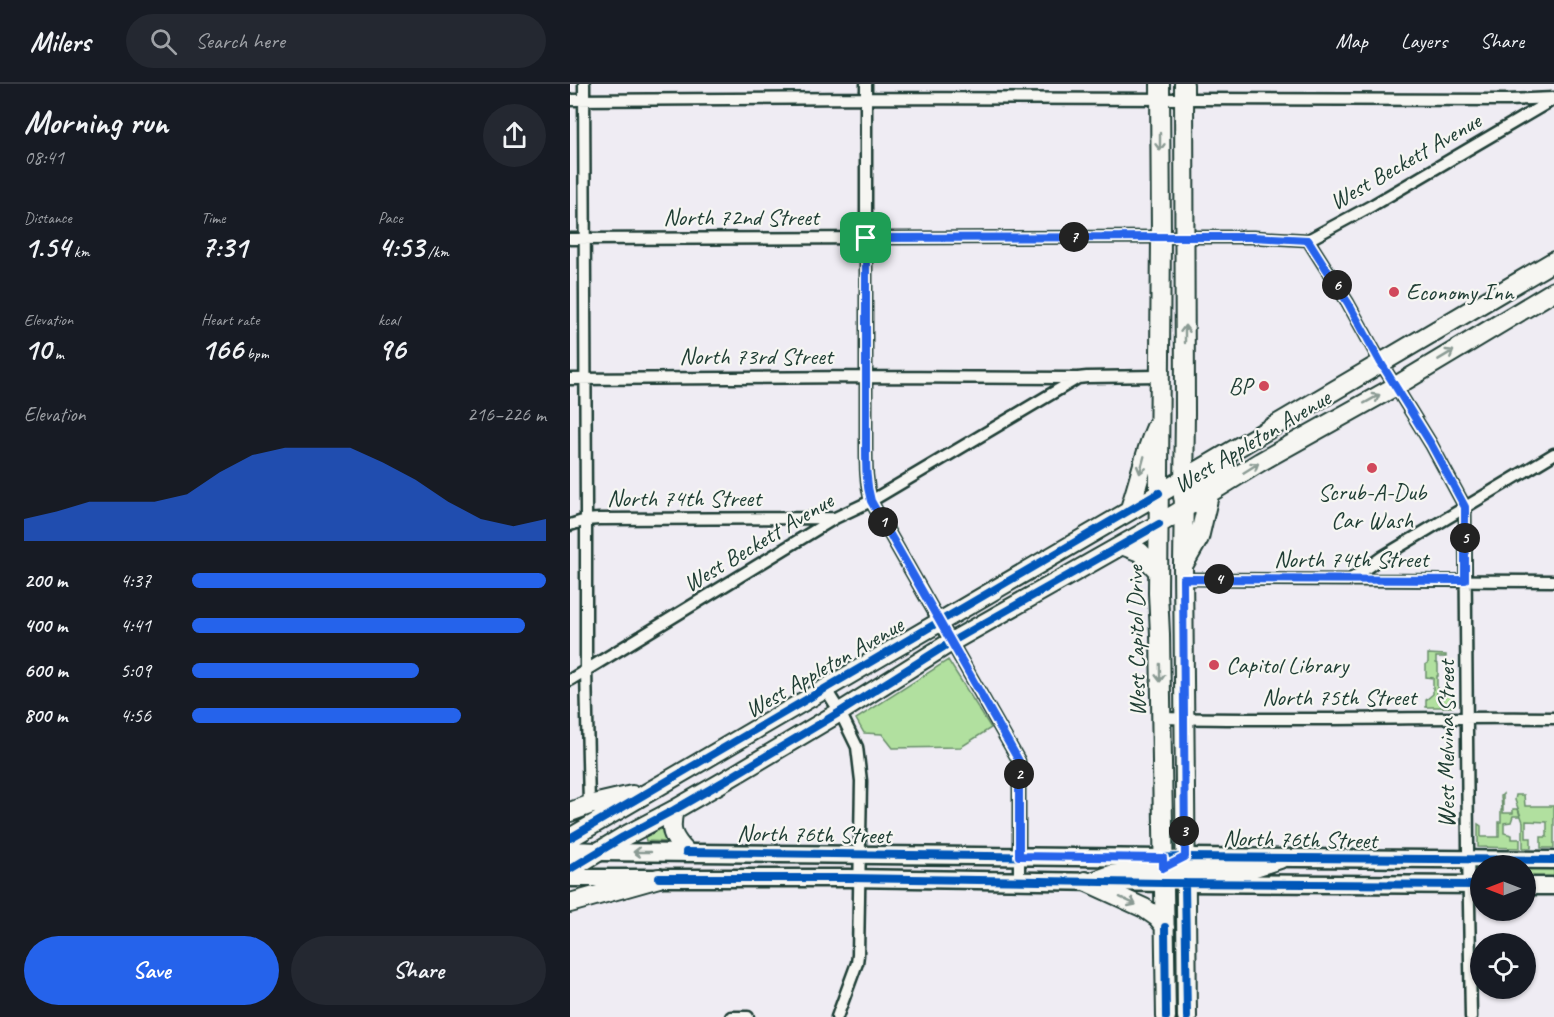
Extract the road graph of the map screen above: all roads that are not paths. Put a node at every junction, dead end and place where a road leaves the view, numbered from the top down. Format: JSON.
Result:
{"nodes":[{"id":1,"x":584,"y":84,"type":"edge"},
{"id":2,"x":866,"y":84,"type":"edge"},
{"id":3,"x":1160,"y":91,"type":"edge"},
{"id":4,"x":1184,"y":92,"type":"edge"},
{"id":5,"x":866,"y":98,"type":"junction"},
{"id":6,"x":1554,"y":98,"type":"edge"},
{"id":7,"x":570,"y":100,"type":"edge"},
{"id":8,"x":584,"y":100,"type":"junction"},
{"id":9,"x":1161,"y":237,"type":"junction"},
{"id":10,"x":1185,"y":237,"type":"junction"},
{"id":11,"x":866,"y":238,"type":"junction"},
{"id":12,"x":570,"y":239,"type":"edge"},
{"id":13,"x":585,"y":239,"type":"junction"},
{"id":14,"x":1308,"y":240,"type":"junction"},
{"id":15,"x":1554,"y":261,"type":"edge"},
{"id":16,"x":1554,"y":291,"type":"edge"},
{"id":17,"x":1160,"y":323,"type":"junction"},
{"id":18,"x":1381,"y":363,"type":"junction"},
{"id":19,"x":866,"y":376,"type":"junction"},
{"id":20,"x":1159,"y":376,"type":"junction"},
{"id":21,"x":1185,"y":376,"type":"junction"},
{"id":22,"x":586,"y":378,"type":"junction"},
{"id":23,"x":1078,"y":378,"type":"junction"},
{"id":24,"x":570,"y":379,"type":"edge"},
{"id":25,"x":1396,"y":386,"type":"junction"},
{"id":26,"x":1185,"y":413,"type":"junction"},
{"id":27,"x":1159,"y":424,"type":"junction"},
{"id":28,"x":1185,"y":436,"type":"junction"},
{"id":29,"x":1554,"y":454,"type":"edge"},
{"id":30,"x":1225,"y":455,"type":"junction"},
{"id":31,"x":1209,"y":495,"type":"junction"},
{"id":32,"x":871,"y":501,"type":"junction"},
{"id":33,"x":1171,"y":501,"type":"junction"},
{"id":34,"x":1465,"y":507,"type":"junction"},
{"id":35,"x":1129,"y":511,"type":"junction"},
{"id":36,"x":835,"y":518,"type":"junction"},
{"id":37,"x":586,"y":520,"type":"junction"},
{"id":38,"x":570,"y":525,"type":"edge"},
{"id":39,"x":1115,"y":549,"type":"junction"},
{"id":40,"x":1158,"y":571,"type":"junction"},
{"id":41,"x":1183,"y":572,"type":"junction"},
{"id":42,"x":1350,"y":580,"type":"junction"},
{"id":43,"x":1465,"y":580,"type":"junction"},
{"id":44,"x":1554,"y":581,"type":"edge"},
{"id":45,"x":939,"y":622,"type":"junction"},
{"id":46,"x":1160,"y":634,"type":"junction"},
{"id":47,"x":951,"y":642,"type":"junction"},
{"id":48,"x":1183,"y":658,"type":"junction"},
{"id":49,"x":586,"y":670,"type":"junction"},
{"id":50,"x":570,"y":680,"type":"edge"},
{"id":51,"x":825,"y":688,"type":"junction"},
{"id":52,"x":840,"y":712,"type":"junction"},
{"id":53,"x":1467,"y":717,"type":"junction"},
{"id":54,"x":1161,"y":718,"type":"junction"},
{"id":55,"x":1184,"y":718,"type":"junction"},
{"id":56,"x":1554,"y":718,"type":"edge"},
{"id":57,"x":648,"y":792,"type":"junction"},
{"id":58,"x":589,"y":805,"type":"junction"},
{"id":59,"x":674,"y":810,"type":"junction"},
{"id":60,"x":570,"y":813,"type":"edge"},
{"id":61,"x":570,"y":838,"type":"edge"},
{"id":62,"x":570,"y":851,"type":"edge"},
{"id":63,"x":598,"y":852,"type":"junction"},
{"id":64,"x":686,"y":852,"type":"junction"},
{"id":65,"x":859,"y":854,"type":"junction"},
{"id":66,"x":1019,"y":856,"type":"junction"},
{"id":67,"x":1280,"y":859,"type":"joint"},
{"id":68,"x":1468,"y":859,"type":"junction"},
{"id":69,"x":1554,"y":860,"type":"edge"},
{"id":70,"x":1470,"y":868,"type":"edge"},
{"id":71,"x":570,"y":869,"type":"edge"},
{"id":72,"x":1163,"y":870,"type":"junction"},
{"id":73,"x":1185,"y":870,"type":"junction"},
{"id":74,"x":570,"y":878,"type":"edge"},
{"id":75,"x":659,"y":878,"type":"junction"},
{"id":76,"x":859,"y":878,"type":"junction"},
{"id":77,"x":1018,"y":880,"type":"junction"},
{"id":78,"x":1090,"y":881,"type":"junction"},
{"id":79,"x":1470,"y":885,"type":"edge"},
{"id":80,"x":1536,"y":886,"type":"edge"},
{"id":81,"x":1554,"y":886,"type":"edge"},
{"id":82,"x":570,"y":903,"type":"edge"},
{"id":83,"x":1473,"y":921,"type":"edge"},
{"id":84,"x":1165,"y":927,"type":"junction"},
{"id":85,"x":731,"y":1017,"type":"edge"},
{"id":86,"x":748,"y":1017,"type":"edge"},
{"id":87,"x":837,"y":1017,"type":"edge"},
{"id":88,"x":1166,"y":1017,"type":"edge"},
{"id":89,"x":1186,"y":1017,"type":"edge"},
{"id":90,"x":1471,"y":1017,"type":"edge"}],
"edges":[{"from":1,"to":8,"type":"street"},
{"from":2,"to":5,"type":"street"},
{"from":3,"to":4,"type":"street"},
{"from":3,"to":5,"type":"street"},
{"from":3,"to":9,"type":"main road","name":"West Capitol Drive","one_way":true},
{"from":4,"to":6,"type":"street"},
{"from":4,"to":10,"type":"main road","name":"West Capitol Drive"},
{"from":5,"to":8,"type":"street"},
{"from":5,"to":11,"type":"street"},
{"from":6,"to":14,"type":"street","name":"West Beckett Avenue"},
{"from":7,"to":8,"type":"street"},
{"from":8,"to":13,"type":"street"},
{"from":9,"to":10,"type":"street","name":"North 72nd Street"},
{"from":9,"to":11,"type":"street","name":"North 72nd Street"},
{"from":9,"to":17,"type":"main road","name":"West Capitol Drive"},
{"from":10,"to":14,"type":"street","name":"North 72nd Street"},
{"from":21,"to":10,"type":"main road","name":"West Capitol Drive","one_way":true},
{"from":11,"to":13,"type":"street","name":"North 72nd Street"},
{"from":11,"to":19,"type":"street"},
{"from":12,"to":13,"type":"street","name":"North 72nd Street"},
{"from":13,"to":22,"type":"street"},
{"from":14,"to":18,"type":"street"},
{"from":15,"to":18,"type":"main road","name":"West Appleton Avenue"},
{"from":25,"to":16,"type":"main road","name":"West Appleton Avenue","one_way":true},
{"from":17,"to":20,"type":"main road","name":"West Capitol Drive"},
{"from":17,"to":21,"type":"main road"},
{"from":18,"to":25,"type":"street"},
{"from":18,"to":30,"type":"main road","name":"West Appleton Avenue"},
{"from":19,"to":22,"type":"street","name":"North 73rd Street"},
{"from":19,"to":23,"type":"street","name":"North 73rd Street"},
{"from":19,"to":32,"type":"street"},
{"from":20,"to":23,"type":"street","name":"North 73rd Street"},
{"from":20,"to":26,"type":"main road"},
{"from":20,"to":27,"type":"main road","name":"West Capitol Drive"},
{"from":21,"to":26,"type":"main road","name":"West Capitol Drive"},
{"from":22,"to":24,"type":"street","name":"North 73rd Street"},
{"from":22,"to":37,"type":"street"},
{"from":23,"to":32,"type":"street","name":"West Beckett Avenue"},
{"from":31,"to":25,"type":"main road","name":"West Appleton Avenue","one_way":true},
{"from":25,"to":34,"type":"street"},
{"from":26,"to":28,"type":"main road","name":"West Capitol Drive"},
{"from":27,"to":33,"type":"main road","name":"West Capitol Drive"},
{"from":27,"to":35,"type":"main road","one_way":true},
{"from":28,"to":30,"type":"main road"},
{"from":28,"to":33,"type":"main road","name":"West Capitol Drive"},
{"from":29,"to":34,"type":"street"},
{"from":30,"to":33,"type":"main road","name":"West Appleton Avenue"},
{"from":31,"to":33,"type":"main road","name":"West Appleton Avenue"},
{"from":31,"to":41,"type":"main road"},
{"from":32,"to":36,"type":"street","name":"West Beckett Avenue"},
{"from":32,"to":45,"type":"street"},
{"from":33,"to":35,"type":"main road","name":"West Appleton Avenue"},
{"from":33,"to":39,"type":"main road"},
{"from":33,"to":40,"type":"main road","name":"West Capitol Drive"},
{"from":33,"to":41,"type":"main road"},
{"from":34,"to":42,"type":"street"},
{"from":34,"to":43,"type":"street","name":"West Melvina Street"},
{"from":35,"to":45,"type":"main road","name":"West Appleton Avenue"},
{"from":36,"to":37,"type":"street","name":"North 74th Street"},
{"from":36,"to":49,"type":"street","name":"West Beckett Avenue"},
{"from":37,"to":38,"type":"street","name":"North 74th Street"},
{"from":37,"to":49,"type":"street"},
{"from":39,"to":40,"type":"main road"},
{"from":39,"to":47,"type":"main road","name":"West Appleton Avenue"},
{"from":40,"to":46,"type":"main road","name":"West Capitol Drive"},
{"from":41,"to":42,"type":"street","name":"North 74th Street"},
{"from":41,"to":48,"type":"main road","name":"West Capitol Drive"},
{"from":42,"to":43,"type":"street","name":"North 74th Street"},
{"from":43,"to":44,"type":"street","name":"North 74th Street"},
{"from":43,"to":53,"type":"street","name":"West Melvina Street"},
{"from":45,"to":47,"type":"street"},
{"from":45,"to":51,"type":"main road","name":"West Appleton Avenue"},
{"from":46,"to":48,"type":"main road"},
{"from":46,"to":54,"type":"main road","name":"West Capitol Drive","one_way":true},
{"from":47,"to":52,"type":"main road","name":"West Appleton Avenue"},
{"from":47,"to":66,"type":"street"},
{"from":48,"to":55,"type":"main road","name":"West Capitol Drive"},
{"from":49,"to":50,"type":"street"},
{"from":49,"to":58,"type":"street"},
{"from":51,"to":52,"type":"street"},
{"from":51,"to":57,"type":"main road","name":"West Appleton Avenue"},
{"from":52,"to":59,"type":"main road","name":"West Appleton Avenue"},
{"from":52,"to":65,"type":"street"},
{"from":53,"to":55,"type":"street","name":"North 75th Street"},
{"from":53,"to":56,"type":"street","name":"North 75th Street"},
{"from":53,"to":68,"type":"street","name":"West Melvina Street"},
{"from":54,"to":55,"type":"street","name":"North 75th Street"},
{"from":54,"to":72,"type":"main road","name":"West Capitol Drive"},
{"from":55,"to":73,"type":"main road","name":"West Capitol Drive"},
{"from":57,"to":58,"type":"main road"},
{"from":57,"to":61,"type":"main road","name":"West Appleton Avenue"},
{"from":58,"to":60,"type":"main road"},
{"from":59,"to":63,"type":"main road","name":"West Appleton Avenue"},
{"from":59,"to":64,"type":"main road"},
{"from":62,"to":63,"type":"main road","name":"North 76th Street"},
{"from":64,"to":63,"type":"main road","name":"North 76th Street","one_way":true},
{"from":63,"to":71,"type":"main road","name":"West Appleton Avenue"},
{"from":64,"to":65,"type":"main road","name":"North 76th Street"},
{"from":65,"to":66,"type":"main road","name":"North 76th Street"},
{"from":65,"to":76,"type":"street"},
{"from":66,"to":72,"type":"main road","name":"North 76th Street"},
{"from":66,"to":77,"type":"street"},
{"from":67,"to":68,"type":"main road","name":"North 76th Street"},
{"from":67,"to":73,"type":"main road"},
{"from":68,"to":69,"type":"main road","name":"North 76th Street"},
{"from":68,"to":70,"type":"street","name":"West Melvina Street"},
{"from":72,"to":73,"type":"main road","name":"North 76th Street"},
{"from":72,"to":73,"type":"main road","name":"North 76th Street"},
{"from":72,"to":78,"type":"main road"},
{"from":72,"to":84,"type":"main road","name":"West Capitol Drive"},
{"from":73,"to":79,"type":"main road","name":"North 76th Street"},
{"from":73,"to":89,"type":"main road","name":"West Capitol Drive"},
{"from":74,"to":75,"type":"main road","name":"North 76th Street"},
{"from":75,"to":76,"type":"main road","name":"North 76th Street"},
{"from":75,"to":82,"type":"main road"},
{"from":76,"to":77,"type":"main road","name":"North 76th Street"},
{"from":76,"to":87,"type":"street"},
{"from":77,"to":78,"type":"main road","name":"North 76th Street"},
{"from":78,"to":84,"type":"main road","one_way":true},
{"from":80,"to":81,"type":"main road"},
{"from":83,"to":90,"type":"street","name":"West Melvina Street"},
{"from":84,"to":88,"type":"main road","name":"West Capitol Drive"},
{"from":85,"to":86,"type":"street"}]}
